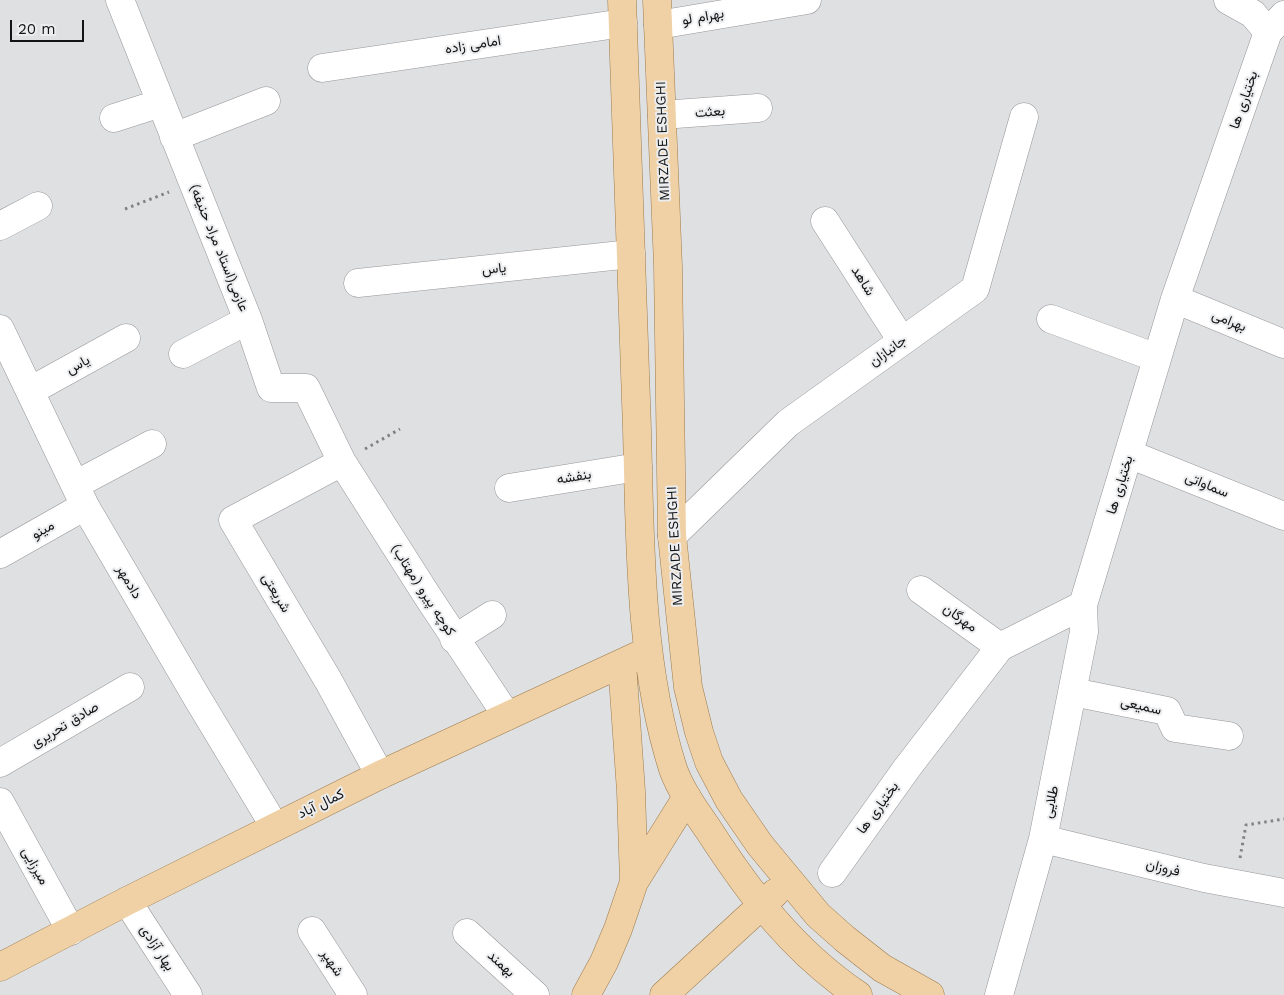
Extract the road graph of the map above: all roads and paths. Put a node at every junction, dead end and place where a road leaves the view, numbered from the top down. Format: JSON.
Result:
{"nodes":[{"id":1,"x":120,"y":0,"type":"edge"},
{"id":2,"x":807,"y":0,"type":"edge"},
{"id":3,"x":1228,"y":0,"type":"edge"},
{"id":4,"x":623,"y":11,"type":"edge"},
{"id":5,"x":657,"y":12,"type":"edge"},
{"id":6,"x":1276,"y":24,"type":"edge"},
{"id":7,"x":322,"y":68,"type":"dead end"},
{"id":8,"x":266,"y":101,"type":"dead end"},
{"id":9,"x":161,"y":103,"type":"junction"},
{"id":10,"x":758,"y":108,"type":"dead end"},
{"id":11,"x":662,"y":115,"type":"junction"},
{"id":12,"x":1024,"y":117,"type":"dead end"},
{"id":13,"x":114,"y":118,"type":"dead end"},
{"id":14,"x":174,"y":137,"type":"junction"},
{"id":15,"x":193,"y":183,"type":"junction"},
{"id":16,"x":38,"y":206,"type":"dead end"},
{"id":17,"x":126,"y":209,"type":"dead end"},
{"id":18,"x":825,"y":221,"type":"dead end"},
{"id":19,"x":0,"y":226,"type":"edge"},
{"id":20,"x":631,"y":254,"type":"junction"},
{"id":21,"x":358,"y":283,"type":"dead end"},
{"id":22,"x":1175,"y":299,"type":"junction"},
{"id":23,"x":248,"y":320,"type":"junction"},
{"id":24,"x":1051,"y":320,"type":"dead end"},
{"id":25,"x":0,"y":329,"type":"edge"},
{"id":26,"x":126,"y":338,"type":"dead end"},
{"id":27,"x":902,"y":341,"type":"junction"},
{"id":28,"x":1284,"y":344,"type":"edge"},
{"id":29,"x":183,"y":354,"type":"dead end"},
{"id":30,"x":1157,"y":358,"type":"junction"},
{"id":31,"x":8,"y":366,"type":"edge"},
{"id":32,"x":30,"y":391,"type":"junction"},
{"id":33,"x":400,"y":429,"type":"dead end"},
{"id":34,"x":152,"y":444,"type":"dead end"},
{"id":35,"x":1129,"y":454,"type":"junction"},
{"id":36,"x":342,"y":462,"type":"junction"},
{"id":37,"x":638,"y":467,"type":"junction"},
{"id":38,"x":509,"y":488,"type":"dead end"},
{"id":39,"x":80,"y":496,"type":"junction"},
{"id":40,"x":1284,"y":516,"type":"edge"},
{"id":41,"x":672,"y":536,"type":"junction"},
{"id":42,"x":640,"y":537,"type":"junction"},
{"id":43,"x":0,"y":554,"type":"edge"},
{"id":44,"x":921,"y":590,"type":"dead end"},
{"id":45,"x":1083,"y":605,"type":"junction"},
{"id":46,"x":492,"y":615,"type":"dead end"},
{"id":47,"x":454,"y":639,"type":"junction"},
{"id":48,"x":1000,"y":647,"type":"junction"},
{"id":49,"x":648,"y":651,"type":"junction"},
{"id":50,"x":622,"y":663,"type":"junction"},
{"id":51,"x":130,"y":687,"type":"dead end"},
{"id":52,"x":1073,"y":692,"type":"junction"},
{"id":53,"x":507,"y":716,"type":"junction"},
{"id":54,"x":1229,"y":736,"type":"dead end"},
{"id":55,"x":0,"y":763,"type":"edge"},
{"id":56,"x":380,"y":775,"type":"junction"},
{"id":57,"x":686,"y":797,"type":"junction"},
{"id":58,"x":0,"y":802,"type":"edge"},
{"id":59,"x":1284,"y":819,"type":"edge"},
{"id":60,"x":275,"y":827,"type":"junction"},
{"id":61,"x":1043,"y":840,"type":"junction"},
{"id":62,"x":832,"y":873,"type":"dead end"},
{"id":63,"x":789,"y":881,"type":"junction"},
{"id":64,"x":634,"y":882,"type":"junction"},
{"id":65,"x":1235,"y":884,"type":"junction"},
{"id":66,"x":1284,"y":893,"type":"edge"},
{"id":67,"x":127,"y":901,"type":"junction"},
{"id":68,"x":761,"y":905,"type":"junction"},
{"id":69,"x":71,"y":931,"type":"junction"},
{"id":70,"x":312,"y":931,"type":"dead end"},
{"id":71,"x":467,"y":934,"type":"dead end"},
{"id":72,"x":0,"y":967,"type":"edge"},
{"id":73,"x":188,"y":995,"type":"edge"},
{"id":74,"x":353,"y":995,"type":"edge"},
{"id":75,"x":535,"y":995,"type":"edge"},
{"id":76,"x":586,"y":995,"type":"edge"},
{"id":77,"x":664,"y":995,"type":"edge"},
{"id":78,"x":858,"y":995,"type":"edge"},
{"id":79,"x":930,"y":995,"type":"edge"},
{"id":80,"x":999,"y":995,"type":"edge"}],
"edges":[{"from":1,"to":9,"type":"street","name":"عازمی(استاد مراد حنیفه)"},
{"from":2,"to":5,"type":"street","name":"بهرام لو"},
{"from":3,"to":6,"type":"street"},
{"from":4,"to":7,"type":"street","name":"امامی زاده"},
{"from":4,"to":20,"type":"main road"},
{"from":5,"to":11,"type":"main road","name":"MIRZADE ESHGHI"},
{"from":6,"to":22,"type":"street","name":"بختیاری ها"},
{"from":8,"to":14,"type":"street"},
{"from":9,"to":13,"type":"street"},
{"from":9,"to":14,"type":"street","name":"عازمی(استاد مراد حنیفه)"},
{"from":10,"to":11,"type":"street","name":"بعثت"},
{"from":11,"to":41,"type":"main road","name":"MIRZADE ESHGHI"},
{"from":12,"to":27,"type":"street","name":"جانبازان"},
{"from":14,"to":15,"type":"street","name":"عازمی(استاد مراد حنیفه)"},
{"from":15,"to":17,"type":"path"},
{"from":15,"to":23,"type":"street","name":"عازمی(استاد مراد حنیفه)"},
{"from":16,"to":19,"type":"street"},
{"from":18,"to":27,"type":"street","name":"شاهد"},
{"from":20,"to":21,"type":"street","name":"یاس"},
{"from":20,"to":37,"type":"main road"},
{"from":22,"to":28,"type":"street","name":"بهرامی"},
{"from":22,"to":30,"type":"street","name":"بختیاری ها"},
{"from":23,"to":29,"type":"street"},
{"from":23,"to":36,"type":"street","name":"عازمی(استاد مراد حنیفه)"},
{"from":24,"to":30,"type":"street"},
{"from":25,"to":31,"type":"street","name":"دادمهر"},
{"from":26,"to":32,"type":"street","name":"یاس"},
{"from":27,"to":41,"type":"street","name":"جانبازان"},
{"from":30,"to":35,"type":"street","name":"بختیاری ها"},
{"from":31,"to":32,"type":"street","name":"دادمهر"},
{"from":32,"to":39,"type":"street","name":"دادمهر"},
{"from":33,"to":36,"type":"path"},
{"from":34,"to":39,"type":"street","name":"مینو"},
{"from":35,"to":40,"type":"street","name":"سماواتی"},
{"from":35,"to":45,"type":"street","name":"بختیاری ها"},
{"from":36,"to":47,"type":"street","name":"کوچه پیرو (مهتاب)"},
{"from":36,"to":56,"type":"street","name":"شریعتی"},
{"from":37,"to":38,"type":"street","name":"بنفشه"},
{"from":37,"to":42,"type":"main road"},
{"from":39,"to":43,"type":"street","name":"مینو"},
{"from":39,"to":60,"type":"street","name":"دادمهر"},
{"from":41,"to":42,"type":"main road"},
{"from":41,"to":63,"type":"main road","name":"MIRZADE ESHGHI"},
{"from":42,"to":49,"type":"main road"},
{"from":44,"to":48,"type":"street","name":"مهرگان"},
{"from":45,"to":48,"type":"street","name":"بختیاری ها"},
{"from":45,"to":52,"type":"street","name":"طلایی"},
{"from":46,"to":47,"type":"street"},
{"from":47,"to":53,"type":"street","name":"کوچه پیرو (مهتاب)"},
{"from":48,"to":62,"type":"street","name":"بختیاری ها"},
{"from":49,"to":50,"type":"main road","name":"کمال آباد"},
{"from":49,"to":57,"type":"main road"},
{"from":50,"to":53,"type":"main road","name":"کمال آباد"},
{"from":50,"to":64,"type":"main road"},
{"from":51,"to":55,"type":"street","name":"صادق تحریری"},
{"from":52,"to":54,"type":"street","name":"سمیعی"},
{"from":52,"to":61,"type":"street","name":"طلایی"},
{"from":53,"to":56,"type":"main road","name":"کمال آباد"},
{"from":56,"to":60,"type":"main road","name":"کمال آباد"},
{"from":57,"to":64,"type":"main road"},
{"from":57,"to":68,"type":"main road"},
{"from":58,"to":69,"type":"street","name":"میرزایی"},
{"from":59,"to":65,"type":"path"},
{"from":60,"to":67,"type":"main road","name":"کمال آباد"},
{"from":61,"to":65,"type":"street","name":"فروزان"},
{"from":61,"to":80,"type":"street","name":"طلایی"},
{"from":63,"to":68,"type":"main road"},
{"from":63,"to":79,"type":"main road","name":"MIRZADE ESHGHI"},
{"from":64,"to":76,"type":"main road"},
{"from":65,"to":66,"type":"street","name":"فروزان"},
{"from":67,"to":69,"type":"main road","name":"کمال آباد"},
{"from":67,"to":73,"type":"street","name":"بهار آزادی"},
{"from":68,"to":77,"type":"main road"},
{"from":68,"to":78,"type":"main road"},
{"from":69,"to":72,"type":"main road","name":"کمال آباد"},
{"from":70,"to":74,"type":"street","name":"شهپر"},
{"from":71,"to":75,"type":"street","name":"بهمند"}]}
